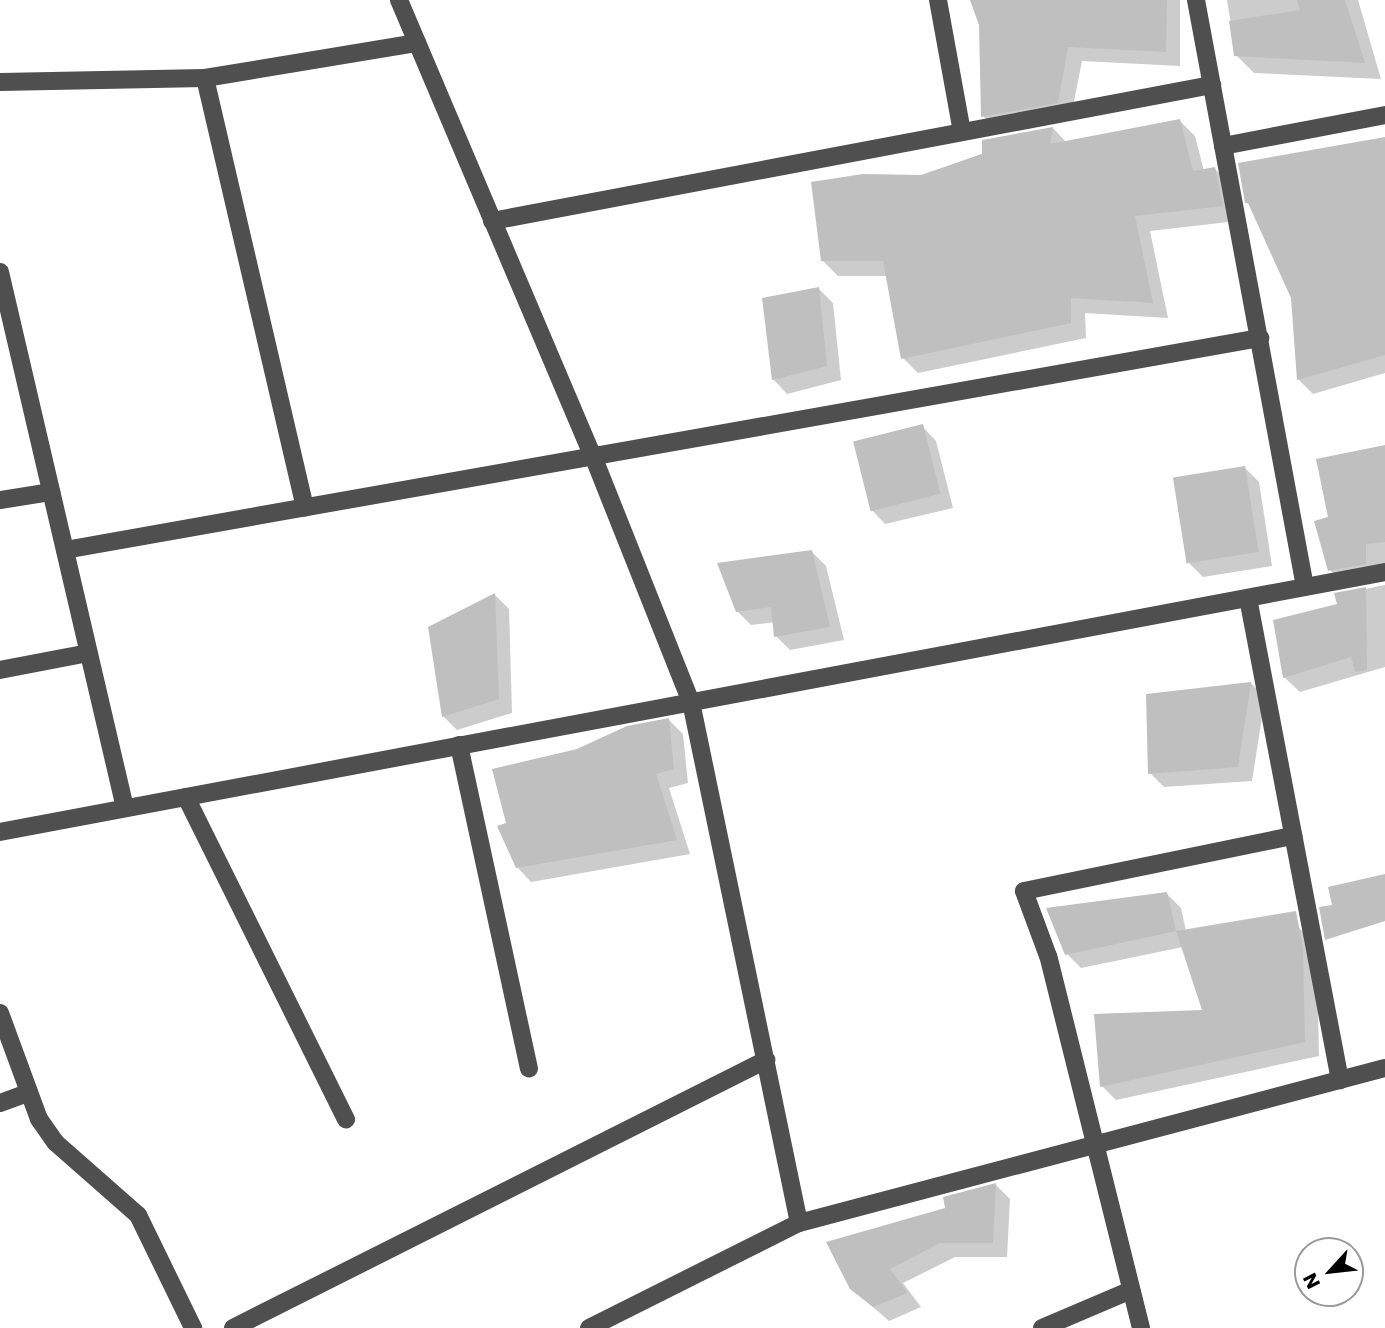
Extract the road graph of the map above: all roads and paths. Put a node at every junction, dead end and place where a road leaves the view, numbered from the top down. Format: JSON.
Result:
{"nodes":[{"id":1,"x":399,"y":0,"type":"edge"},
{"id":2,"x":938,"y":0,"type":"edge"},
{"id":3,"x":1196,"y":0,"type":"edge"},
{"id":4,"x":417,"y":43,"type":"junction"},
{"id":5,"x":205,"y":78,"type":"junction"},
{"id":6,"x":0,"y":82,"type":"edge"},
{"id":7,"x":1212,"y":85,"type":"junction"},
{"id":8,"x":1385,"y":115,"type":"edge"},
{"id":9,"x":962,"y":132,"type":"junction"},
{"id":10,"x":1223,"y":146,"type":"junction"},
{"id":11,"x":492,"y":221,"type":"junction"},
{"id":12,"x":0,"y":272,"type":"edge"},
{"id":13,"x":1260,"y":338,"type":"junction"},
{"id":14,"x":593,"y":456,"type":"junction"},
{"id":15,"x":51,"y":492,"type":"junction"},
{"id":16,"x":0,"y":500,"type":"edge"},
{"id":17,"x":305,"y":508,"type":"junction"},
{"id":18,"x":65,"y":550,"type":"junction"},
{"id":19,"x":1385,"y":572,"type":"edge"},
{"id":20,"x":1305,"y":587,"type":"junction"},
{"id":21,"x":1248,"y":598,"type":"junction"},
{"id":22,"x":88,"y":653,"type":"junction"},
{"id":23,"x":0,"y":670,"type":"edge"},
{"id":24,"x":691,"y":702,"type":"junction"},
{"id":25,"x":459,"y":745,"type":"junction"},
{"id":26,"x":186,"y":797,"type":"junction"},
{"id":27,"x":125,"y":808,"type":"junction"},
{"id":28,"x":0,"y":832,"type":"edge"},
{"id":29,"x":1293,"y":835,"type":"junction"},
{"id":30,"x":0,"y":1013,"type":"edge"},
{"id":31,"x":766,"y":1060,"type":"junction"},
{"id":32,"x":1385,"y":1068,"type":"edge"},
{"id":33,"x":529,"y":1069,"type":"dead end"},
{"id":34,"x":1340,"y":1080,"type":"junction"},
{"id":35,"x":28,"y":1093,"type":"junction"},
{"id":36,"x":0,"y":1103,"type":"edge"},
{"id":37,"x":346,"y":1119,"type":"dead end"},
{"id":38,"x":1095,"y":1146,"type":"junction"},
{"id":39,"x":800,"y":1223,"type":"junction"},
{"id":40,"x":1131,"y":1290,"type":"junction"},
{"id":41,"x":193,"y":1328,"type":"edge"},
{"id":42,"x":233,"y":1328,"type":"edge"},
{"id":43,"x":590,"y":1328,"type":"edge"},
{"id":44,"x":1042,"y":1328,"type":"edge"},
{"id":45,"x":1141,"y":1328,"type":"edge"}],
"edges":[{"from":1,"to":4,"type":"street"},
{"from":2,"to":9,"type":"street"},
{"from":3,"to":7,"type":"street"},
{"from":4,"to":5,"type":"street"},
{"from":4,"to":11,"type":"street"},
{"from":5,"to":6,"type":"street"},
{"from":5,"to":17,"type":"street"},
{"from":7,"to":9,"type":"street"},
{"from":7,"to":10,"type":"street"},
{"from":8,"to":10,"type":"street"},
{"from":9,"to":11,"type":"street"},
{"from":10,"to":13,"type":"street"},
{"from":11,"to":14,"type":"street"},
{"from":12,"to":15,"type":"street"},
{"from":13,"to":14,"type":"street"},
{"from":13,"to":20,"type":"street"},
{"from":14,"to":17,"type":"street"},
{"from":14,"to":24,"type":"street"},
{"from":15,"to":16,"type":"street"},
{"from":15,"to":18,"type":"street"},
{"from":17,"to":18,"type":"street"},
{"from":18,"to":22,"type":"street"},
{"from":19,"to":20,"type":"street"},
{"from":20,"to":21,"type":"street"},
{"from":21,"to":24,"type":"street"},
{"from":21,"to":29,"type":"street"},
{"from":22,"to":23,"type":"street"},
{"from":22,"to":27,"type":"street"},
{"from":24,"to":25,"type":"street"},
{"from":24,"to":31,"type":"street"},
{"from":25,"to":26,"type":"street"},
{"from":25,"to":33,"type":"street"},
{"from":26,"to":27,"type":"street"},
{"from":26,"to":37,"type":"street"},
{"from":27,"to":28,"type":"street"},
{"from":29,"to":34,"type":"street"},
{"from":29,"to":38,"type":"street"},
{"from":30,"to":35,"type":"street"},
{"from":31,"to":39,"type":"street"},
{"from":31,"to":42,"type":"street"},
{"from":32,"to":34,"type":"street"},
{"from":34,"to":38,"type":"street"},
{"from":35,"to":36,"type":"street"},
{"from":35,"to":41,"type":"street"},
{"from":38,"to":39,"type":"street"},
{"from":38,"to":40,"type":"street"},
{"from":39,"to":43,"type":"street"},
{"from":40,"to":44,"type":"street"},
{"from":40,"to":45,"type":"street"}]}
